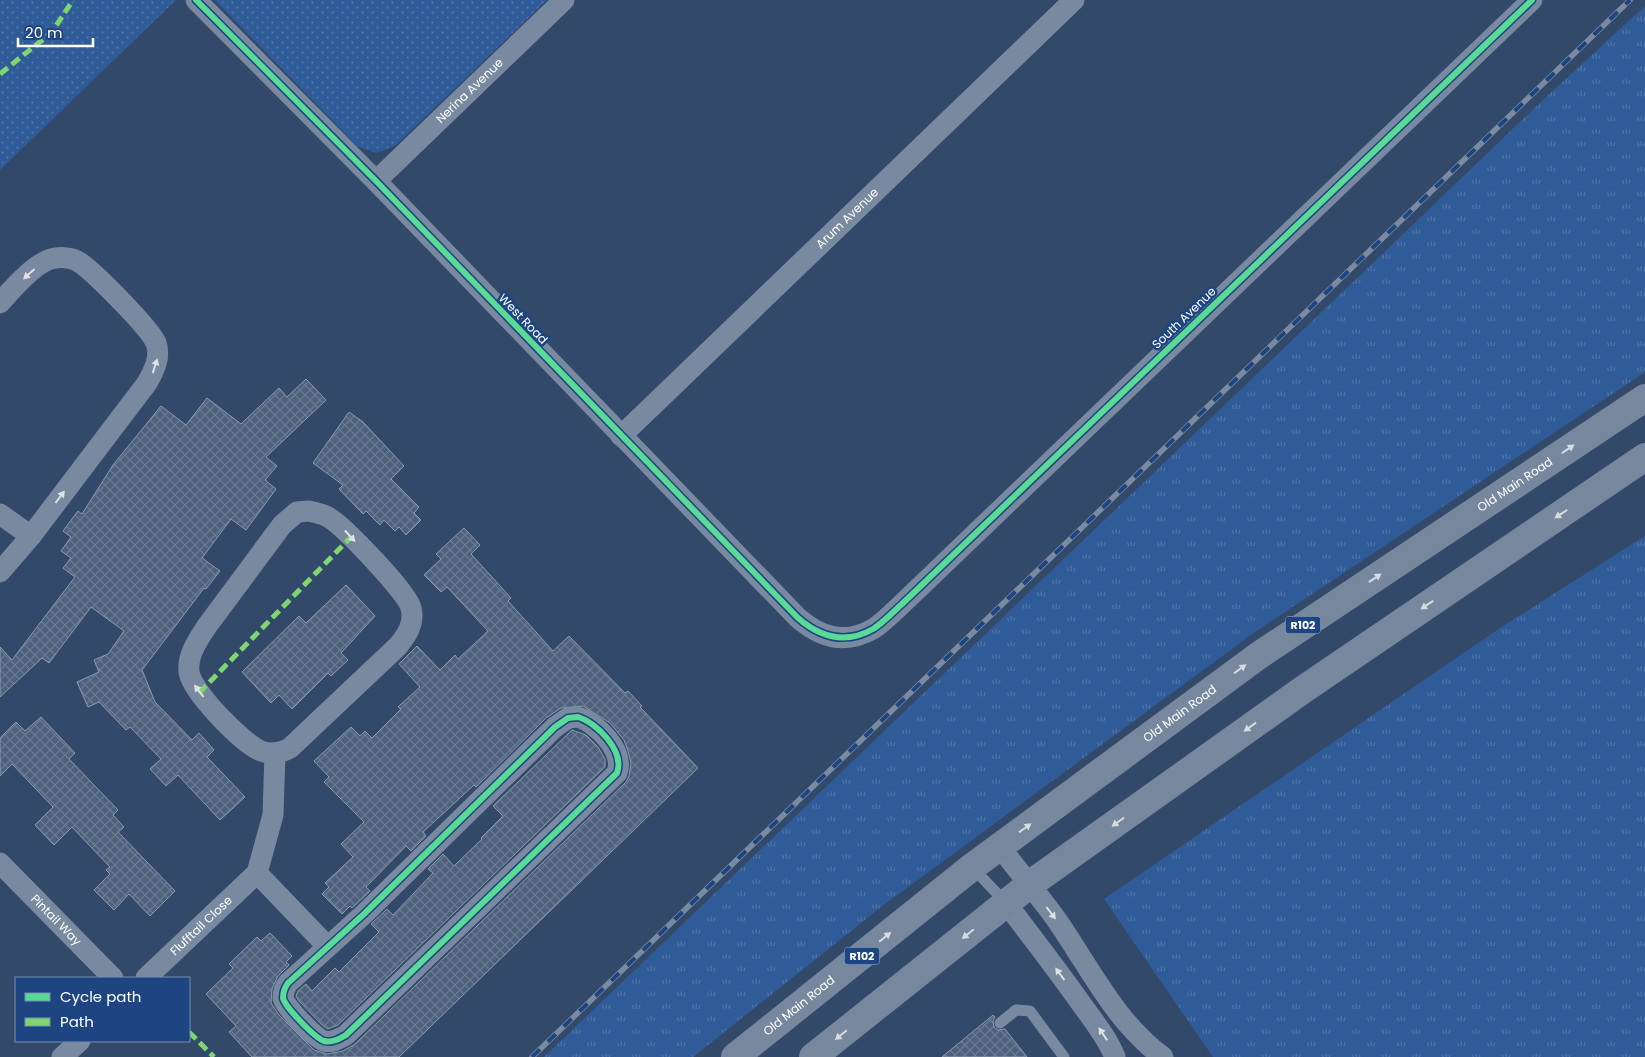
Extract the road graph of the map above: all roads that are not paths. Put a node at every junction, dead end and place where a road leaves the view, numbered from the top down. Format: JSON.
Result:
{"nodes":[{"id":1,"x":196,"y":0,"type":"edge"},
{"id":2,"x":564,"y":0,"type":"edge"},
{"id":3,"x":1074,"y":0,"type":"edge"},
{"id":4,"x":1532,"y":0,"type":"edge"},
{"id":5,"x":376,"y":181,"type":"junction"},
{"id":6,"x":0,"y":303,"type":"edge"},
{"id":7,"x":1645,"y":398,"type":"edge"},
{"id":8,"x":621,"y":436,"type":"junction"},
{"id":9,"x":1645,"y":457,"type":"edge"},
{"id":10,"x":0,"y":514,"type":"edge"},
{"id":11,"x":31,"y":536,"type":"junction"},
{"id":12,"x":0,"y":572,"type":"edge"},
{"id":13,"x":842,"y":638,"type":"joint"},
{"id":14,"x":275,"y":753,"type":"junction"},
{"id":15,"x":1000,"y":846,"type":"junction"},
{"id":16,"x":0,"y":863,"type":"edge"},
{"id":17,"x":972,"y":867,"type":"junction"},
{"id":18,"x":257,"y":873,"type":"junction"},
{"id":19,"x":1029,"y":886,"type":"junction"},
{"id":20,"x":1006,"y":903,"type":"junction"},
{"id":21,"x":327,"y":946,"type":"junction"},
{"id":22,"x":111,"y":977,"type":"edge"},
{"id":23,"x":147,"y":977,"type":"edge"},
{"id":24,"x":1000,"y":1023,"type":"dead end"},
{"id":25,"x":79,"y":1042,"type":"edge"},
{"id":26,"x":62,"y":1057,"type":"edge"},
{"id":27,"x":735,"y":1057,"type":"edge"},
{"id":28,"x":813,"y":1057,"type":"edge"},
{"id":29,"x":1064,"y":1057,"type":"edge"},
{"id":30,"x":1115,"y":1057,"type":"edge"},
{"id":31,"x":1148,"y":1057,"type":"edge"},
{"id":32,"x":1164,"y":1057,"type":"edge"}],
"edges":[{"from":1,"to":5,"type":"street","name":"West Road"},
{"from":2,"to":5,"type":"street","name":"Nerina Avenue"},
{"from":3,"to":8,"type":"street","name":"Arum Avenue"},
{"from":4,"to":13,"type":"street","name":"South Avenue"},
{"from":5,"to":8,"type":"street","name":"West Road"},
{"from":11,"to":6,"type":"street","one_way":true},
{"from":15,"to":7,"type":"main road","name":"Old Main Road","number":"R102","one_way":true},
{"from":8,"to":13,"type":"street","name":"West Road"},
{"from":9,"to":19,"type":"main road","one_way":true},
{"from":10,"to":11,"type":"street"},
{"from":11,"to":12,"type":"street"},
{"from":14,"to":14,"type":"street","one_way":true},
{"from":14,"to":18,"type":"street"},
{"from":15,"to":17,"type":"main road","name":"Old Main Road","number":"R102"},
{"from":15,"to":19,"type":"street"},
{"from":16,"to":22,"type":"street","name":"Pintail Way"},
{"from":17,"to":20,"type":"lane"},
{"from":27,"to":17,"type":"main road","name":"Old Main Road","number":"R102","one_way":true},
{"from":18,"to":21,"type":"street"},
{"from":18,"to":23,"type":"street","name":"Flufftail Close"},
{"from":19,"to":20,"type":"main road"},
{"from":19,"to":32,"type":"street","one_way":true},
{"from":20,"to":28,"type":"main road","one_way":true},
{"from":30,"to":20,"type":"street","one_way":true},
{"from":21,"to":21,"type":"street"},
{"from":24,"to":29,"type":"lane"},
{"from":25,"to":26,"type":"street"},
{"from":31,"to":32,"type":"street"}]}
